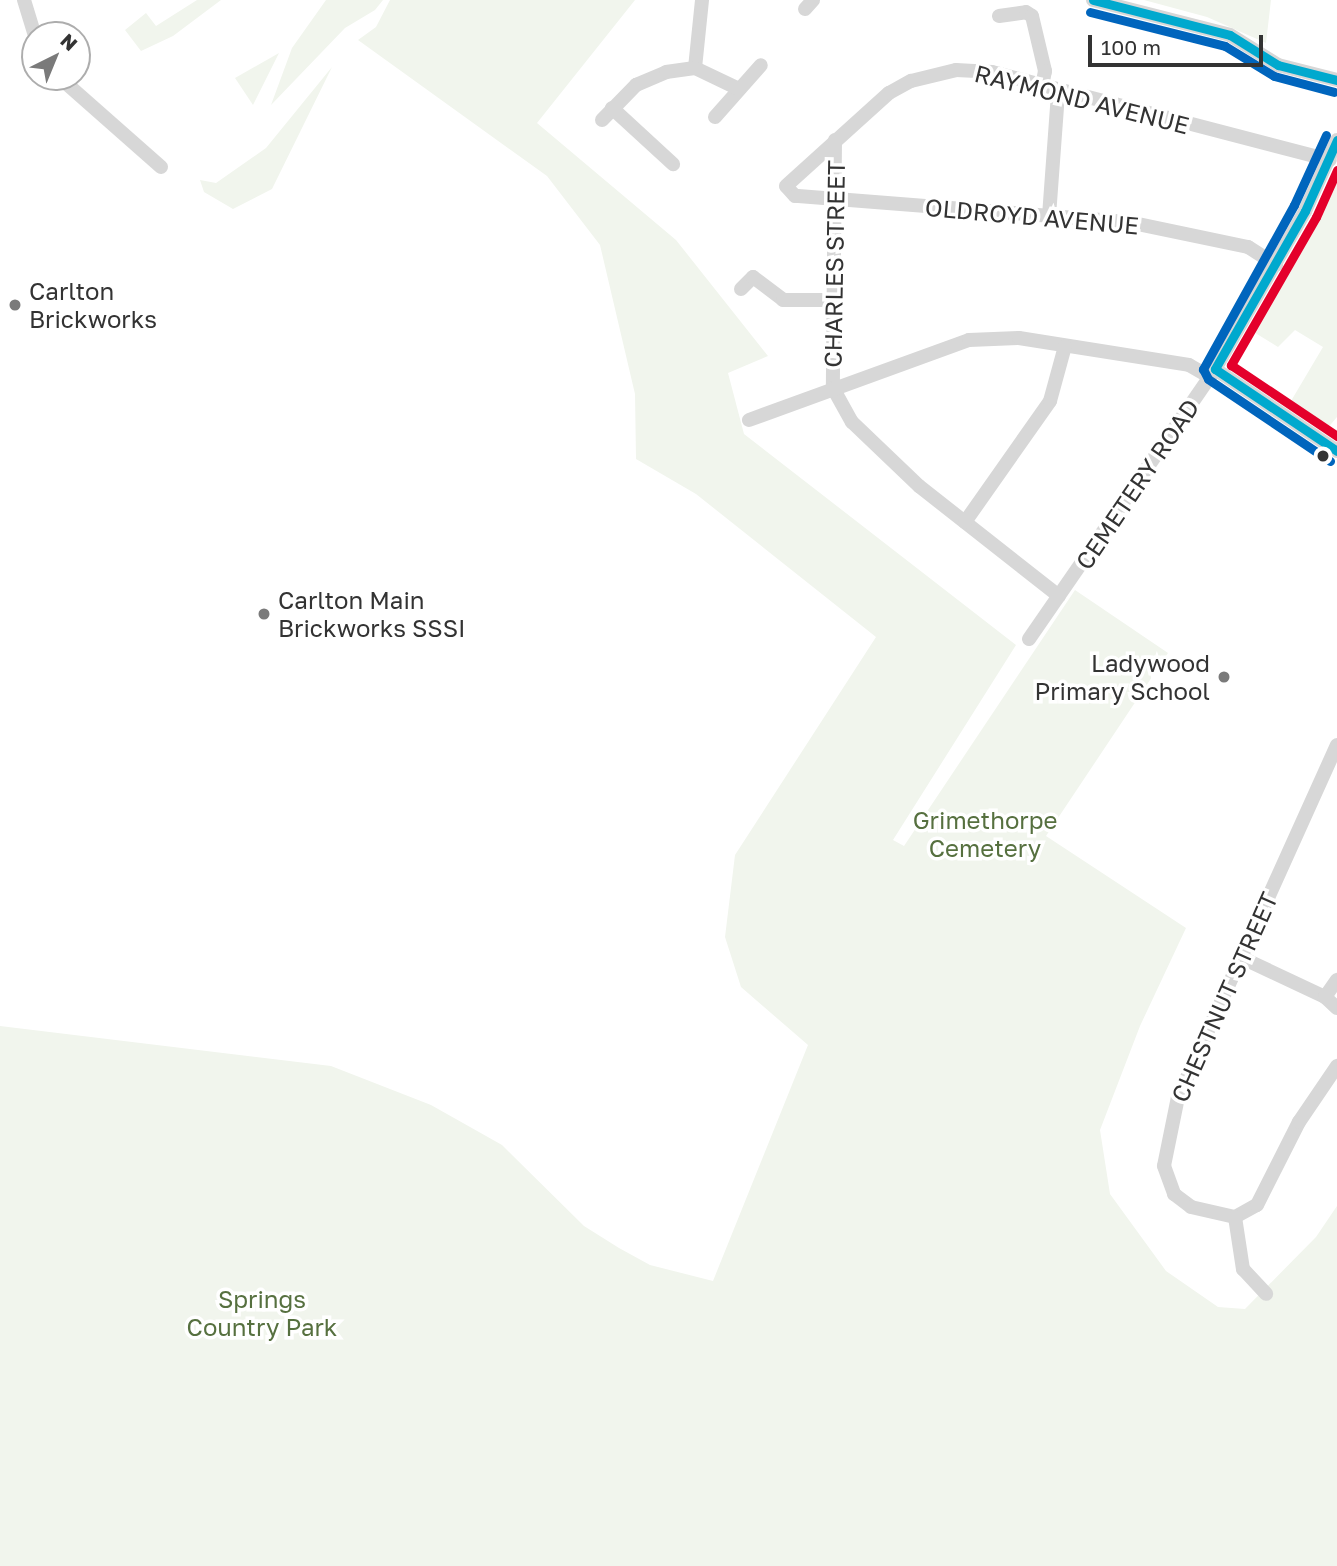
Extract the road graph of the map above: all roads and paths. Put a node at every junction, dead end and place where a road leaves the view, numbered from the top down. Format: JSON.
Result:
{"nodes":[{"id":1,"x":24,"y":0,"type":"edge"},
{"id":2,"x":702,"y":0,"type":"edge"},
{"id":3,"x":1093,"y":0,"type":"edge"},
{"id":4,"x":999,"y":16,"type":"dead end"},
{"id":5,"x":30,"y":21,"type":"edge"},
{"id":6,"x":761,"y":65,"type":"dead end"},
{"id":7,"x":695,"y":68,"type":"junction"},
{"id":8,"x":1337,"y":80,"type":"edge"},
{"id":9,"x":1042,"y":86,"type":"junction"},
{"id":10,"x":739,"y":89,"type":"junction"},
{"id":11,"x":76,"y":91,"type":"edge"},
{"id":12,"x":1058,"y":93,"type":"junction"},
{"id":13,"x":612,"y":108,"type":"junction"},
{"id":14,"x":715,"y":117,"type":"dead end"},
{"id":15,"x":602,"y":120,"type":"dead end"},
{"id":16,"x":835,"y":140,"type":"junction"},
{"id":17,"x":1337,"y":140,"type":"edge"},
{"id":18,"x":1330,"y":160,"type":"junction"},
{"id":19,"x":673,"y":164,"type":"dead end"},
{"id":20,"x":161,"y":167,"type":"dead end"},
{"id":21,"x":786,"y":186,"type":"joint"},
{"id":22,"x":835,"y":200,"type":"junction"},
{"id":23,"x":1049,"y":216,"type":"junction"},
{"id":24,"x":1276,"y":265,"type":"junction"},
{"id":25,"x":741,"y":289,"type":"dead end"},
{"id":26,"x":831,"y":300,"type":"junction"},
{"id":27,"x":1065,"y":346,"type":"junction"},
{"id":28,"x":1212,"y":373,"type":"junction"},
{"id":29,"x":833,"y":388,"type":"junction"},
{"id":30,"x":749,"y":420,"type":"dead end"},
{"id":31,"x":1337,"y":451,"type":"edge"},
{"id":32,"x":965,"y":522,"type":"junction"},
{"id":33,"x":1059,"y":596,"type":"junction"},
{"id":34,"x":1029,"y":639,"type":"dead end"},
{"id":35,"x":1337,"y":745,"type":"edge"},
{"id":36,"x":1333,"y":768,"type":"edge"},
{"id":37,"x":1240,"y":957,"type":"junction"},
{"id":38,"x":1337,"y":979,"type":"edge"},
{"id":39,"x":1325,"y":997,"type":"junction"},
{"id":40,"x":1337,"y":1009,"type":"edge"},
{"id":41,"x":1337,"y":1066,"type":"edge"},
{"id":42,"x":1235,"y":1217,"type":"junction"},
{"id":43,"x":1266,"y":1294,"type":"dead end"}],
"edges":[{"from":1,"to":5,"type":"street"},
{"from":2,"to":7,"type":"street"},
{"from":3,"to":8,"type":"street"},
{"from":4,"to":9,"type":"street"},
{"from":6,"to":10,"type":"street"},
{"from":7,"to":10,"type":"street"},
{"from":7,"to":13,"type":"street"},
{"from":9,"to":12,"type":"street","name":"RAYMOND AVENUE"},
{"from":9,"to":16,"type":"street","name":"RAYMOND AVENUE"},
{"from":10,"to":14,"type":"street"},
{"from":11,"to":20,"type":"street"},
{"from":12,"to":18,"type":"street","name":"RAYMOND AVENUE"},
{"from":12,"to":23,"type":"street"},
{"from":13,"to":15,"type":"street"},
{"from":13,"to":19,"type":"street"},
{"from":16,"to":21,"type":"street","name":"RAYMOND AVENUE"},
{"from":16,"to":22,"type":"street","name":"CHARLES STREET"},
{"from":17,"to":18,"type":"street","name":"CEMETERY ROAD"},
{"from":18,"to":24,"type":"street","name":"CEMETERY ROAD"},
{"from":21,"to":22,"type":"street","name":"OLDROYD AVENUE"},
{"from":22,"to":23,"type":"street","name":"OLDROYD AVENUE"},
{"from":22,"to":26,"type":"street","name":"CHARLES STREET"},
{"from":23,"to":24,"type":"street","name":"OLDROYD AVENUE"},
{"from":24,"to":28,"type":"street","name":"CEMETERY ROAD"},
{"from":25,"to":26,"type":"street"},
{"from":26,"to":29,"type":"street","name":"CHARLES STREET"},
{"from":27,"to":28,"type":"street"},
{"from":27,"to":29,"type":"street"},
{"from":27,"to":32,"type":"street"},
{"from":28,"to":31,"type":"street"},
{"from":28,"to":33,"type":"street","name":"CEMETERY ROAD"},
{"from":29,"to":30,"type":"street"},
{"from":29,"to":32,"type":"street"},
{"from":32,"to":33,"type":"street"},
{"from":33,"to":34,"type":"street","name":"CEMETERY ROAD"},
{"from":35,"to":36,"type":"street","name":"CHESTNUT STREET"},
{"from":36,"to":37,"type":"street","name":"CHESTNUT STREET"},
{"from":37,"to":39,"type":"street"},
{"from":37,"to":42,"type":"street","name":"CHESTNUT STREET"},
{"from":38,"to":39,"type":"street"},
{"from":39,"to":40,"type":"street"},
{"from":41,"to":42,"type":"street"},
{"from":42,"to":43,"type":"street"}]}
